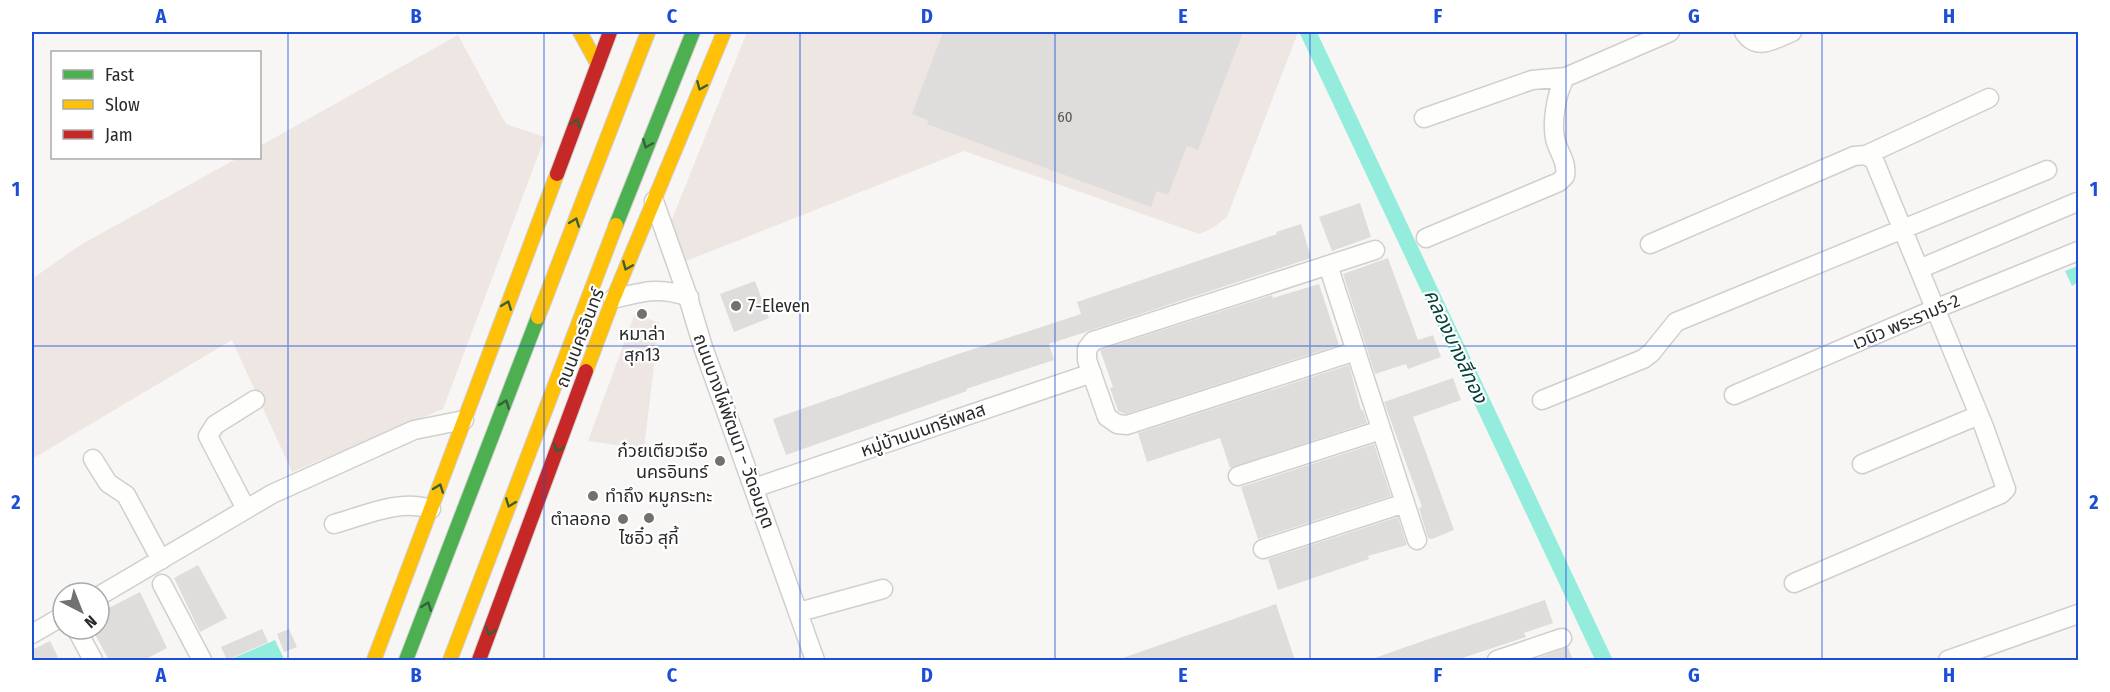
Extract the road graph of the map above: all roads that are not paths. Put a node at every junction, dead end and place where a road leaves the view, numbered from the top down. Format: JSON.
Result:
{"nodes":[{"id":1,"x":580,"y":32,"type":"edge"},
{"id":2,"x":610,"y":32,"type":"edge"},
{"id":3,"x":648,"y":32,"type":"edge"},
{"id":4,"x":693,"y":32,"type":"edge"},
{"id":5,"x":724,"y":32,"type":"edge"},
{"id":6,"x":1670,"y":32,"type":"edge"},
{"id":7,"x":1792,"y":32,"type":"edge"},
{"id":8,"x":1750,"y":37,"type":"edge"},
{"id":9,"x":598,"y":65,"type":"junction"},
{"id":10,"x":1566,"y":77,"type":"junction"},
{"id":11,"x":1989,"y":98,"type":"dead end"},
{"id":12,"x":1424,"y":118,"type":"dead end"},
{"id":13,"x":1866,"y":155,"type":"junction"},
{"id":14,"x":2047,"y":170,"type":"dead end"},
{"id":15,"x":654,"y":201,"type":"junction"},
{"id":16,"x":2077,"y":202,"type":"dead end"},
{"id":17,"x":1902,"y":228,"type":"junction"},
{"id":18,"x":1426,"y":238,"type":"dead end"},
{"id":19,"x":1650,"y":243,"type":"dead end"},
{"id":20,"x":1375,"y":250,"type":"dead end"},
{"id":21,"x":2079,"y":251,"type":"edge"},
{"id":22,"x":1328,"y":265,"type":"junction"},
{"id":23,"x":1918,"y":269,"type":"junction"},
{"id":24,"x":688,"y":297,"type":"junction"},
{"id":25,"x":613,"y":299,"type":"junction"},
{"id":26,"x":1935,"y":309,"type":"junction"},
{"id":27,"x":1356,"y":351,"type":"junction"},
{"id":28,"x":1092,"y":373,"type":"junction"},
{"id":29,"x":1734,"y":395,"type":"dead end"},
{"id":30,"x":255,"y":400,"type":"dead end"},
{"id":31,"x":1542,"y":400,"type":"dead end"},
{"id":32,"x":1979,"y":415,"type":"junction"},
{"id":33,"x":464,"y":420,"type":"junction"},
{"id":34,"x":1382,"y":430,"type":"junction"},
{"id":35,"x":93,"y":459,"type":"dead end"},
{"id":36,"x":1863,"y":464,"type":"dead end"},
{"id":37,"x":1238,"y":476,"type":"dead end"},
{"id":38,"x":754,"y":488,"type":"junction"},
{"id":39,"x":1405,"y":503,"type":"junction"},
{"id":40,"x":431,"y":509,"type":"junction"},
{"id":41,"x":246,"y":510,"type":"junction"},
{"id":42,"x":334,"y":524,"type":"dead end"},
{"id":43,"x":1417,"y":540,"type":"dead end"},
{"id":44,"x":1263,"y":549,"type":"dead end"},
{"id":45,"x":161,"y":560,"type":"junction"},
{"id":46,"x":1794,"y":583,"type":"dead end"},
{"id":47,"x":162,"y":584,"type":"dead end"},
{"id":48,"x":111,"y":589,"type":"edge"},
{"id":49,"x":882,"y":589,"type":"dead end"},
{"id":50,"x":799,"y":612,"type":"junction"},
{"id":51,"x":2079,"y":614,"type":"edge"},
{"id":52,"x":51,"y":623,"type":"edge"},
{"id":53,"x":32,"y":634,"type":"edge"},
{"id":54,"x":1562,"y":638,"type":"dead end"},
{"id":55,"x":83,"y":641,"type":"edge"},
{"id":56,"x":93,"y":660,"type":"edge"},
{"id":57,"x":202,"y":660,"type":"edge"},
{"id":58,"x":374,"y":660,"type":"edge"},
{"id":59,"x":406,"y":660,"type":"edge"},
{"id":60,"x":450,"y":660,"type":"edge"},
{"id":61,"x":479,"y":660,"type":"edge"},
{"id":62,"x":815,"y":660,"type":"edge"},
{"id":63,"x":1497,"y":660,"type":"edge"},
{"id":64,"x":1948,"y":660,"type":"edge"}],
"edges":[{"from":1,"to":9,"type":"main road"},
{"from":2,"to":9,"type":"main road"},
{"from":59,"to":3,"type":"main road","one_way":true},
{"from":4,"to":60,"type":"main road","name":"ถนนนครอินทร์","one_way":true},
{"from":5,"to":15,"type":"main road","name":"ถนนนครอินทร์","one_way":true},
{"from":6,"to":10,"type":"street"},
{"from":7,"to":8,"type":"street"},
{"from":33,"to":9,"type":"main road","one_way":true},
{"from":10,"to":12,"type":"street"},
{"from":10,"to":18,"type":"street"},
{"from":11,"to":13,"type":"street"},
{"from":13,"to":17,"type":"street"},
{"from":13,"to":19,"type":"street"},
{"from":14,"to":17,"type":"street"},
{"from":15,"to":24,"type":"street","name":"ถนนบางไผ่พัฒนา – วัดอมฤต"},
{"from":15,"to":25,"type":"main road","name":"ถนนนครอินทร์","one_way":true},
{"from":16,"to":23,"type":"street"},
{"from":17,"to":23,"type":"street"},
{"from":17,"to":31,"type":"street"},
{"from":20,"to":22,"type":"street"},
{"from":21,"to":26,"type":"street","name":"เวนิว พระราม5-2"},
{"from":22,"to":27,"type":"street"},
{"from":22,"to":28,"type":"street"},
{"from":23,"to":26,"type":"street"},
{"from":24,"to":25,"type":"street"},
{"from":24,"to":38,"type":"street","name":"ถนนบางไผ่พัฒนา – วัดอมฤต"},
{"from":25,"to":61,"type":"main road","name":"ถนนนครอินทร์","one_way":true},
{"from":26,"to":29,"type":"street","name":"เวนิว พระราม5-2"},
{"from":26,"to":32,"type":"street"},
{"from":27,"to":28,"type":"street"},
{"from":27,"to":34,"type":"street"},
{"from":28,"to":38,"type":"street","name":"หมู่บ้านนนทรีเพลส"},
{"from":30,"to":41,"type":"street"},
{"from":32,"to":36,"type":"street"},
{"from":32,"to":46,"type":"street"},
{"from":40,"to":33,"type":"main road","one_way":true},
{"from":33,"to":41,"type":"street"},
{"from":34,"to":37,"type":"street"},
{"from":34,"to":39,"type":"street"},
{"from":35,"to":45,"type":"street"},
{"from":38,"to":50,"type":"street","name":"ถนนบางไผ่พัฒนา – วัดอมฤต"},
{"from":39,"to":43,"type":"street"},
{"from":39,"to":44,"type":"street"},
{"from":40,"to":42,"type":"street"},
{"from":40,"to":58,"type":"main road"},
{"from":41,"to":45,"type":"street"},
{"from":45,"to":48,"type":"street"},
{"from":47,"to":57,"type":"street"},
{"from":49,"to":50,"type":"street"},
{"from":50,"to":62,"type":"street","name":"ถนนบางไผ่พัฒนา – วัดอมฤต"},
{"from":51,"to":64,"type":"street"},
{"from":52,"to":53,"type":"street"},
{"from":54,"to":63,"type":"street"},
{"from":55,"to":56,"type":"street"}]}
